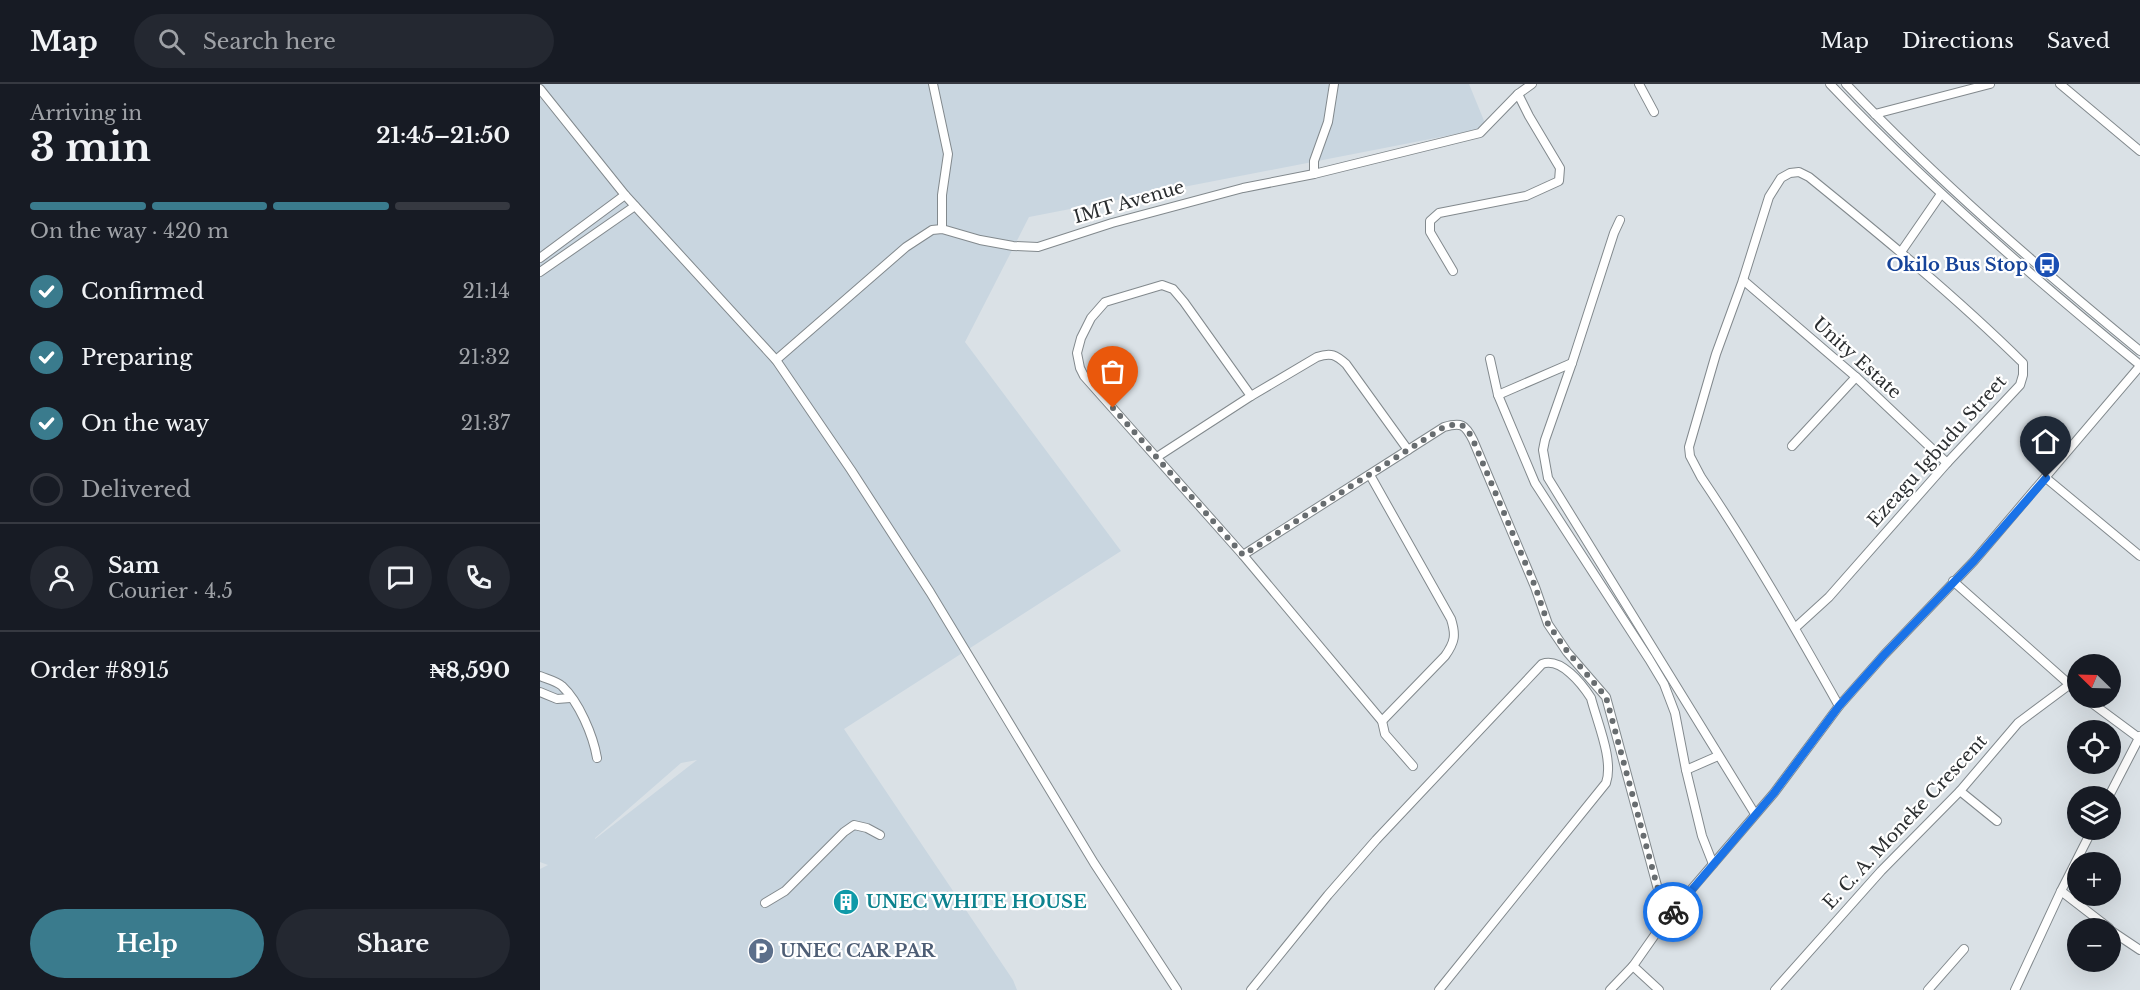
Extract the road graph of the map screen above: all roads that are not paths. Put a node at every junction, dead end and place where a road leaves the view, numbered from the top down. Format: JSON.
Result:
{"nodes":[{"id":1,"x":933,"y":84,"type":"edge"},
{"id":2,"x":1334,"y":84,"type":"edge"},
{"id":3,"x":1532,"y":84,"type":"edge"},
{"id":4,"x":1639,"y":84,"type":"edge"},
{"id":5,"x":1830,"y":84,"type":"edge"},
{"id":6,"x":1846,"y":84,"type":"edge"},
{"id":7,"x":1990,"y":84,"type":"edge"},
{"id":8,"x":2060,"y":84,"type":"edge"},
{"id":9,"x":540,"y":89,"type":"edge"},
{"id":10,"x":1518,"y":94,"type":"junction"},
{"id":11,"x":1654,"y":112,"type":"dead end"},
{"id":12,"x":1875,"y":114,"type":"junction"},
{"id":13,"x":2140,"y":151,"type":"edge"},
{"id":14,"x":1314,"y":174,"type":"junction"},
{"id":15,"x":1941,"y":194,"type":"junction"},
{"id":16,"x":625,"y":195,"type":"junction"},
{"id":17,"x":635,"y":206,"type":"junction"},
{"id":18,"x":1620,"y":220,"type":"dead end"},
{"id":19,"x":942,"y":229,"type":"junction"},
{"id":20,"x":1901,"y":252,"type":"junction"},
{"id":21,"x":540,"y":258,"type":"edge"},
{"id":22,"x":1453,"y":271,"type":"dead end"},
{"id":23,"x":540,"y":272,"type":"edge"},
{"id":24,"x":1743,"y":280,"type":"junction"},
{"id":25,"x":2082,"y":301,"type":"junction"},
{"id":26,"x":2074,"y":311,"type":"junction"},
{"id":27,"x":2140,"y":351,"type":"edge"},
{"id":28,"x":1490,"y":359,"type":"dead end"},
{"id":29,"x":776,"y":360,"type":"junction"},
{"id":30,"x":1572,"y":363,"type":"junction"},
{"id":31,"x":2140,"y":365,"type":"edge"},
{"id":32,"x":1856,"y":377,"type":"junction"},
{"id":33,"x":1498,"y":395,"type":"junction"},
{"id":34,"x":1251,"y":396,"type":"junction"},
{"id":35,"x":1792,"y":447,"type":"dead end"},
{"id":36,"x":1408,"y":450,"type":"junction"},
{"id":37,"x":1157,"y":457,"type":"junction"},
{"id":38,"x":1947,"y":463,"type":"junction"},
{"id":39,"x":1370,"y":475,"type":"junction"},
{"id":40,"x":2046,"y":478,"type":"junction"},
{"id":41,"x":1243,"y":555,"type":"junction"},
{"id":42,"x":2140,"y":556,"type":"edge"},
{"id":43,"x":1953,"y":581,"type":"junction"},
{"id":44,"x":1795,"y":628,"type":"junction"},
{"id":45,"x":540,"y":676,"type":"edge"},
{"id":46,"x":2067,"y":683,"type":"edge"},
{"id":47,"x":2067,"y":686,"type":"edge"},
{"id":48,"x":540,"y":692,"type":"edge"},
{"id":49,"x":570,"y":698,"type":"junction"},
{"id":50,"x":1839,"y":706,"type":"junction"},
{"id":51,"x":2099,"y":708,"type":"edge"},
{"id":52,"x":1382,"y":721,"type":"junction"},
{"id":53,"x":2140,"y":737,"type":"edge"},
{"id":54,"x":1718,"y":756,"type":"junction"},
{"id":55,"x":597,"y":758,"type":"dead end"},
{"id":56,"x":1413,"y":766,"type":"dead end"},
{"id":57,"x":1686,"y":770,"type":"junction"},
{"id":58,"x":2114,"y":786,"type":"edge"},
{"id":59,"x":1960,"y":790,"type":"junction"},
{"id":60,"x":1755,"y":814,"type":"junction"},
{"id":61,"x":1997,"y":821,"type":"dead end"},
{"id":62,"x":880,"y":835,"type":"dead end"},
{"id":63,"x":2087,"y":840,"type":"edge"},
{"id":64,"x":1713,"y":864,"type":"junction"},
{"id":65,"x":2061,"y":891,"type":"junction"},
{"id":66,"x":765,"y":903,"type":"dead end"},
{"id":67,"x":2096,"y":918,"type":"edge"},
{"id":68,"x":1666,"y":919,"type":"junction"},
{"id":69,"x":2121,"y":937,"type":"edge"},
{"id":70,"x":1964,"y":949,"type":"dead end"},
{"id":71,"x":2140,"y":950,"type":"edge"},
{"id":72,"x":1633,"y":966,"type":"junction"},
{"id":73,"x":1177,"y":990,"type":"edge"},
{"id":74,"x":1251,"y":990,"type":"edge"},
{"id":75,"x":1439,"y":990,"type":"edge"},
{"id":76,"x":1610,"y":990,"type":"edge"},
{"id":77,"x":1659,"y":990,"type":"edge"},
{"id":78,"x":1775,"y":990,"type":"edge"},
{"id":79,"x":1928,"y":990,"type":"edge"},
{"id":80,"x":2015,"y":990,"type":"edge"}],
"edges":[{"from":1,"to":19,"type":"street"},
{"from":2,"to":14,"type":"street"},
{"from":3,"to":10,"type":"street","name":"IMT Avenue"},
{"from":4,"to":11,"type":"street"},
{"from":5,"to":15,"type":"street"},
{"from":6,"to":12,"type":"street"},
{"from":7,"to":12,"type":"street"},
{"from":8,"to":13,"type":"street"},
{"from":9,"to":16,"type":"street"},
{"from":10,"to":14,"type":"street","name":"IMT Avenue"},
{"from":10,"to":22,"type":"street"},
{"from":12,"to":25,"type":"street"},
{"from":14,"to":19,"type":"street","name":"IMT Avenue"},
{"from":15,"to":20,"type":"street"},
{"from":15,"to":26,"type":"street"},
{"from":16,"to":17,"type":"street"},
{"from":16,"to":21,"type":"street"},
{"from":17,"to":23,"type":"street"},
{"from":17,"to":29,"type":"street"},
{"from":18,"to":30,"type":"street"},
{"from":19,"to":29,"type":"street"},
{"from":20,"to":24,"type":"street","name":"Ezeagu Igbudu Street"},
{"from":20,"to":38,"type":"street","name":"Ezeagu Igbudu Street"},
{"from":24,"to":32,"type":"street","name":"Unity Estate"},
{"from":24,"to":44,"type":"street"},
{"from":25,"to":26,"type":"street"},
{"from":25,"to":27,"type":"street"},
{"from":26,"to":31,"type":"street"},
{"from":28,"to":33,"type":"street"},
{"from":29,"to":73,"type":"street"},
{"from":30,"to":33,"type":"street"},
{"from":30,"to":54,"type":"street"},
{"from":31,"to":40,"type":"street"},
{"from":32,"to":35,"type":"street"},
{"from":32,"to":38,"type":"street","name":"Unity Estate"},
{"from":33,"to":57,"type":"street"},
{"from":34,"to":36,"type":"street"},
{"from":34,"to":37,"type":"street"},
{"from":34,"to":37,"type":"street"},
{"from":36,"to":39,"type":"street"},
{"from":36,"to":68,"type":"street"},
{"from":37,"to":41,"type":"street"},
{"from":38,"to":44,"type":"street","name":"Ezeagu Igbudu Street"},
{"from":39,"to":41,"type":"street"},
{"from":39,"to":52,"type":"street"},
{"from":40,"to":42,"type":"street"},
{"from":40,"to":43,"type":"street"},
{"from":41,"to":52,"type":"street"},
{"from":43,"to":46,"type":"street"},
{"from":43,"to":50,"type":"street"},
{"from":44,"to":50,"type":"street"},
{"from":45,"to":49,"type":"street"},
{"from":47,"to":59,"type":"street","name":"E. C. A. Moneke Crescent"},
{"from":48,"to":49,"type":"street"},
{"from":49,"to":55,"type":"street"},
{"from":50,"to":60,"type":"street"},
{"from":51,"to":53,"type":"street"},
{"from":52,"to":56,"type":"street"},
{"from":53,"to":58,"type":"street"},
{"from":54,"to":57,"type":"street"},
{"from":54,"to":60,"type":"street"},
{"from":57,"to":64,"type":"street"},
{"from":59,"to":61,"type":"street"},
{"from":59,"to":78,"type":"street","name":"E. C. A. Moneke Crescent"},
{"from":60,"to":64,"type":"street"},
{"from":62,"to":66,"type":"street"},
{"from":63,"to":65,"type":"street"},
{"from":64,"to":68,"type":"street"},
{"from":65,"to":67,"type":"street"},
{"from":65,"to":80,"type":"street"},
{"from":68,"to":72,"type":"street"},
{"from":69,"to":71,"type":"street"},
{"from":70,"to":79,"type":"street"},
{"from":72,"to":76,"type":"street"},
{"from":72,"to":77,"type":"street"},
{"from":74,"to":75,"type":"street"}]}
